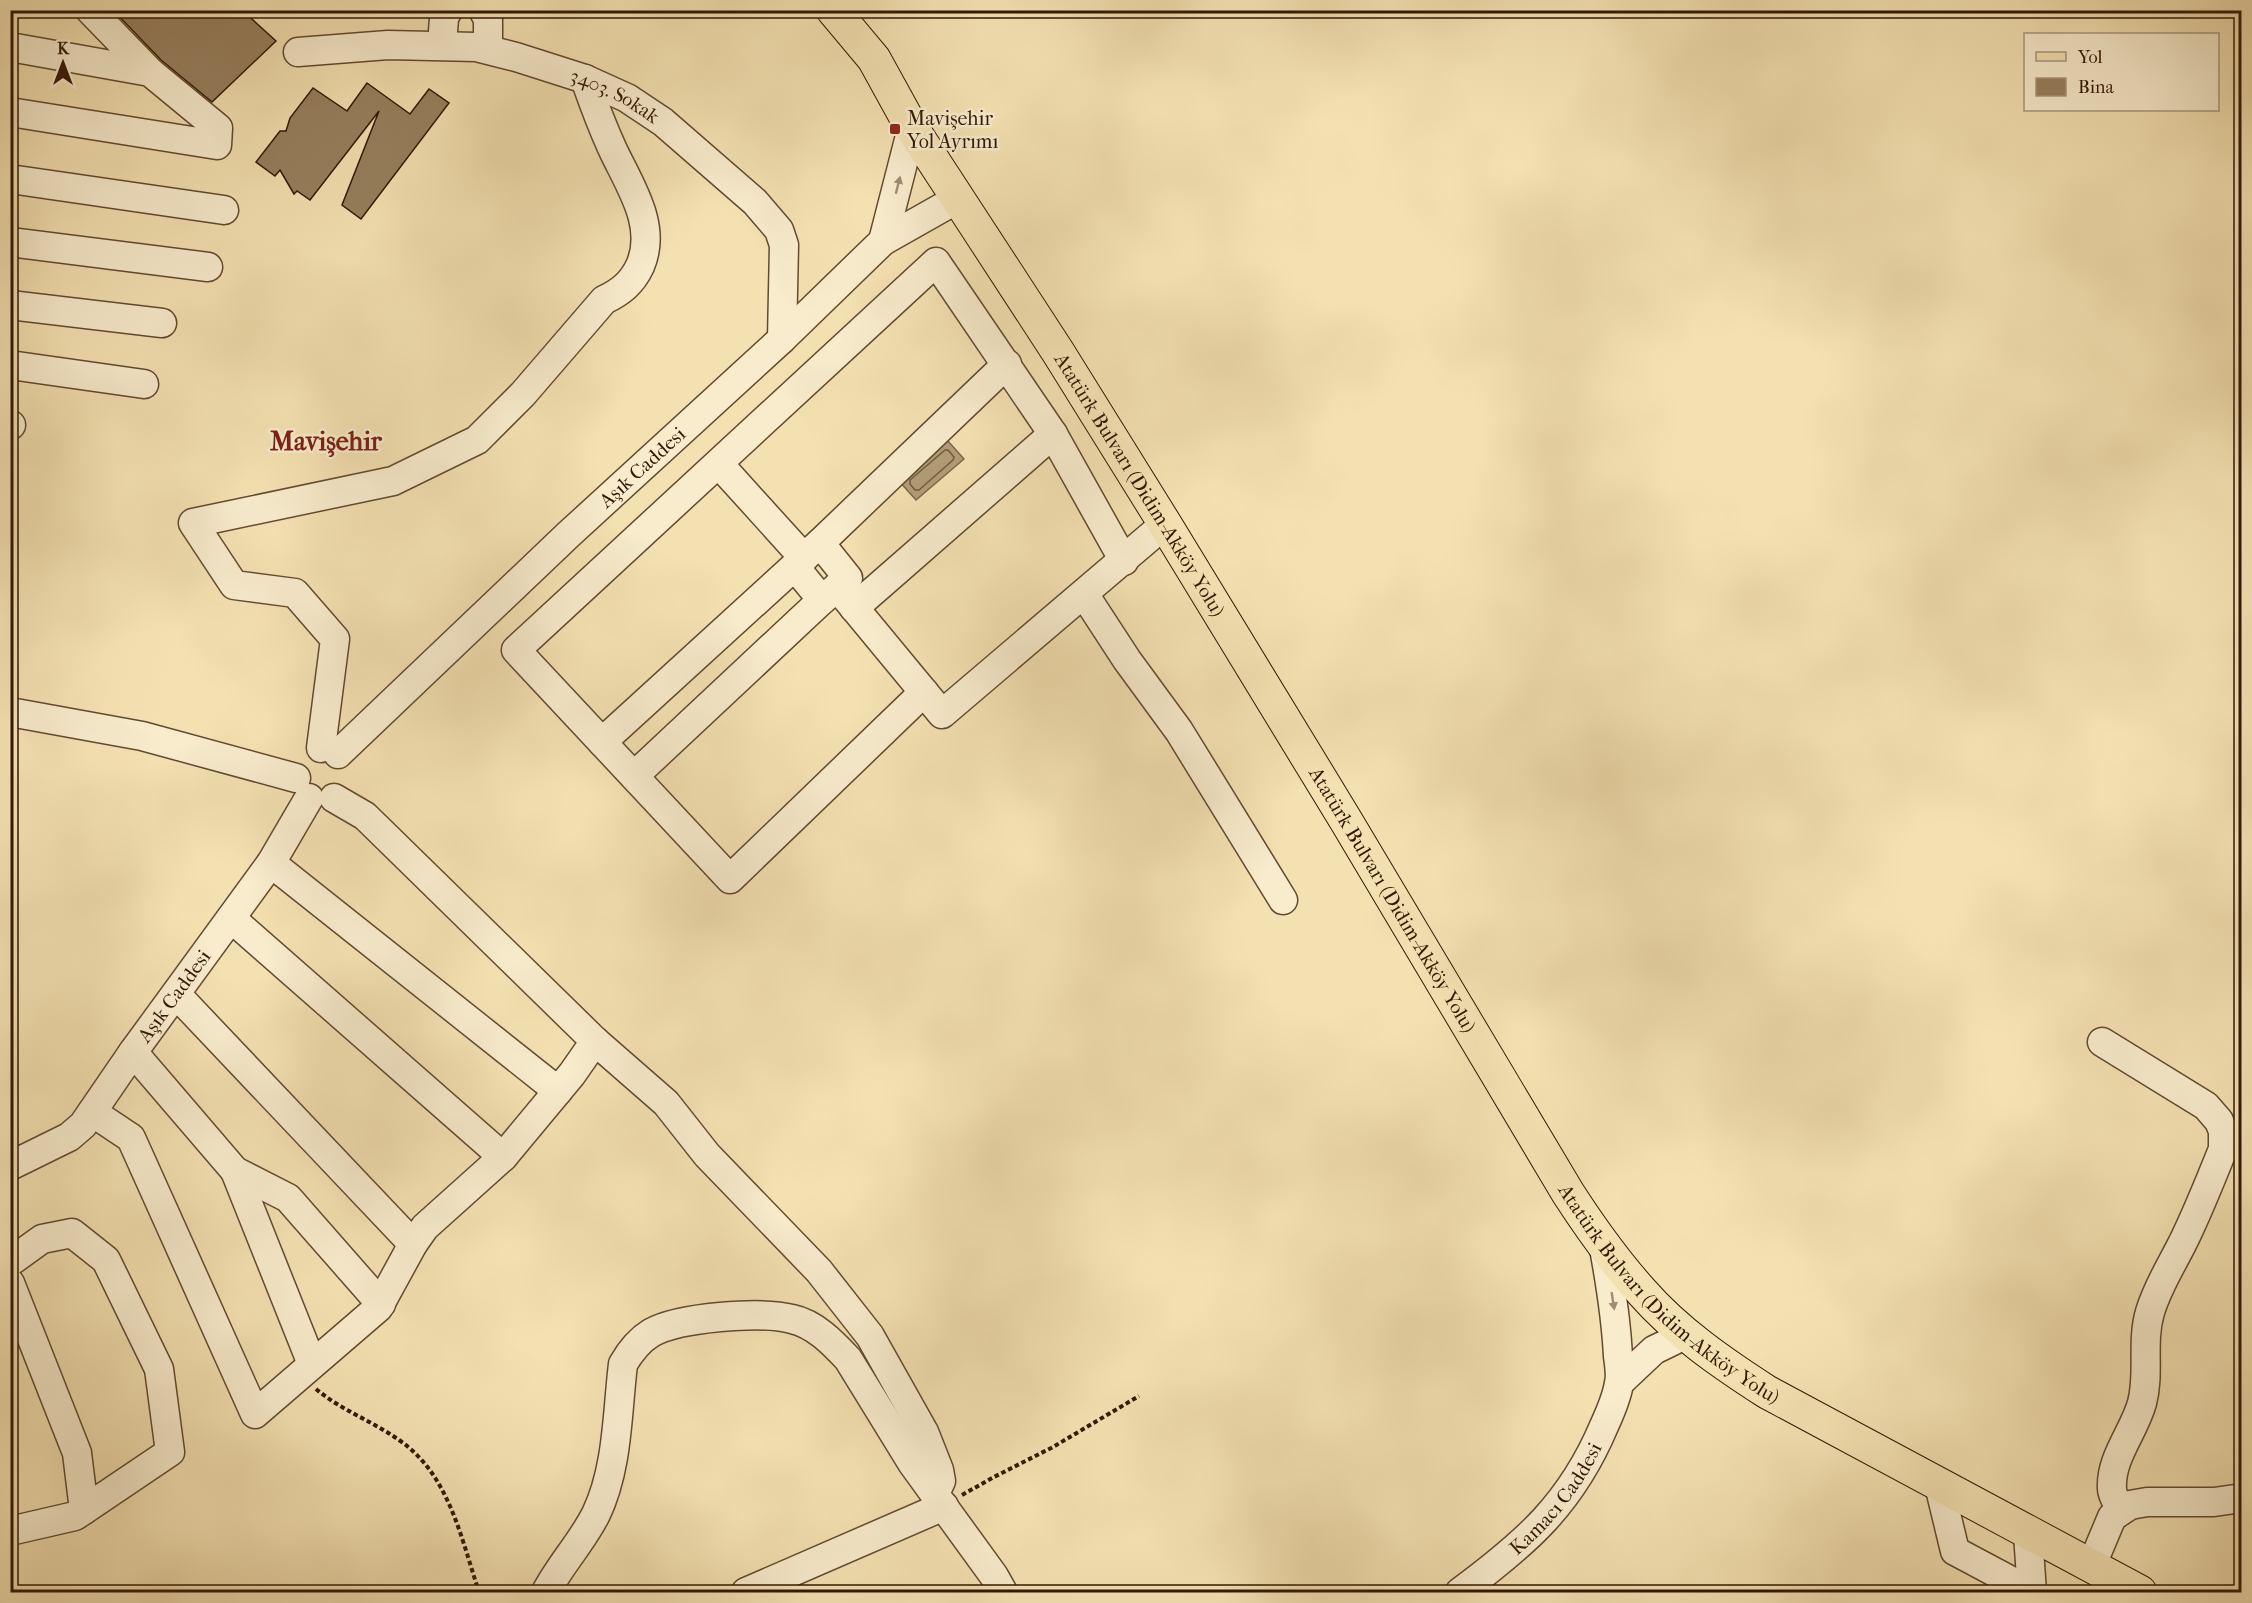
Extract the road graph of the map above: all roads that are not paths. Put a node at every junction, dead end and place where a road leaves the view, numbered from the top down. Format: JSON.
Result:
{"nodes":[{"id":1,"x":90,"y":10,"type":"edge"},
{"id":2,"x":448,"y":10,"type":"edge"},
{"id":3,"x":483,"y":10,"type":"edge"},
{"id":4,"x":833,"y":10,"type":"edge"},
{"id":5,"x":442,"y":45,"type":"junction"},
{"id":6,"x":10,"y":47,"type":"edge"},
{"id":7,"x":488,"y":49,"type":"junction"},
{"id":8,"x":298,"y":52,"type":"dead end"},
{"id":9,"x":150,"y":72,"type":"junction"},
{"id":10,"x":585,"y":79,"type":"junction"},
{"id":11,"x":10,"y":111,"type":"edge"},
{"id":12,"x":912,"y":128,"type":"junction"},
{"id":13,"x":10,"y":179,"type":"edge"},
{"id":14,"x":959,"y":198,"type":"junction"},
{"id":15,"x":224,"y":210,"type":"dead end"},
{"id":16,"x":883,"y":241,"type":"junction"},
{"id":17,"x":10,"y":242,"type":"edge"},
{"id":18,"x":208,"y":267,"type":"dead end"},
{"id":19,"x":10,"y":305,"type":"edge"},
{"id":20,"x":162,"y":323,"type":"dead end"},
{"id":21,"x":782,"y":339,"type":"junction"},
{"id":22,"x":1007,"y":364,"type":"junction"},
{"id":23,"x":10,"y":365,"type":"edge"},
{"id":24,"x":144,"y":384,"type":"dead end"},
{"id":25,"x":1053,"y":434,"type":"junction"},
{"id":26,"x":719,"y":464,"type":"junction"},
{"id":27,"x":1165,"y":524,"type":"junction"},
{"id":28,"x":807,"y":556,"type":"junction"},
{"id":29,"x":1124,"y":561,"type":"junction"},
{"id":30,"x":1084,"y":594,"type":"junction"},
{"id":31,"x":838,"y":598,"type":"junction"},
{"id":32,"x":924,"y":692,"type":"junction"},
{"id":33,"x":10,"y":712,"type":"edge"},
{"id":34,"x":602,"y":742,"type":"junction"},
{"id":35,"x":329,"y":751,"type":"junction"},
{"id":36,"x":634,"y":776,"type":"junction"},
{"id":37,"x":313,"y":791,"type":"junction"},
{"id":38,"x":271,"y":863,"type":"junction"},
{"id":39,"x":1283,"y":900,"type":"dead end"},
{"id":40,"x":232,"y":919,"type":"junction"},
{"id":41,"x":180,"y":989,"type":"junction"},
{"id":42,"x":595,"y":1041,"type":"junction"},
{"id":43,"x":2102,"y":1042,"type":"dead end"},
{"id":44,"x":133,"y":1052,"type":"junction"},
{"id":45,"x":558,"y":1091,"type":"junction"},
{"id":46,"x":92,"y":1112,"type":"junction"},
{"id":47,"x":503,"y":1157,"type":"junction"},
{"id":48,"x":10,"y":1166,"type":"edge"},
{"id":49,"x":235,"y":1171,"type":"junction"},
{"id":50,"x":419,"y":1235,"type":"junction"},
{"id":51,"x":1603,"y":1243,"type":"junction"},
{"id":52,"x":10,"y":1262,"type":"edge"},
{"id":53,"x":10,"y":1283,"type":"edge"},
{"id":54,"x":381,"y":1304,"type":"junction"},
{"id":55,"x":1687,"y":1334,"type":"junction"},
{"id":56,"x":306,"y":1370,"type":"junction"},
{"id":57,"x":1620,"y":1382,"type":"junction"},
{"id":58,"x":1939,"y":1485,"type":"junction"},
{"id":59,"x":2241,"y":1497,"type":"edge"},
{"id":60,"x":939,"y":1500,"type":"junction"},
{"id":61,"x":84,"y":1510,"type":"junction"},
{"id":62,"x":2121,"y":1510,"type":"junction"},
{"id":63,"x":10,"y":1531,"type":"edge"},
{"id":64,"x":2028,"y":1534,"type":"junction"},
{"id":65,"x":2091,"y":1567,"type":"junction"},
{"id":66,"x":546,"y":1593,"type":"edge"},
{"id":67,"x":746,"y":1593,"type":"edge"},
{"id":68,"x":1003,"y":1593,"type":"edge"},
{"id":69,"x":1461,"y":1593,"type":"edge"},
{"id":70,"x":2032,"y":1593,"type":"edge"},
{"id":71,"x":2140,"y":1593,"type":"edge"}],
"edges":[{"from":1,"to":9,"type":"street"},
{"from":2,"to":5,"type":"street"},
{"from":3,"to":7,"type":"street"},
{"from":4,"to":12,"type":"main road","name":"Atatürk Bulvarı (Didim-Akköy Yolu)"},
{"from":5,"to":7,"type":"street","name":"3403. Sokak"},
{"from":5,"to":8,"type":"street","name":"3403. Sokak"},
{"from":6,"to":9,"type":"street"},
{"from":7,"to":10,"type":"street","name":"3403. Sokak"},
{"from":9,"to":11,"type":"street"},
{"from":10,"to":21,"type":"street","name":"3403. Sokak"},
{"from":10,"to":35,"type":"street"},
{"from":12,"to":14,"type":"main road","name":"Atatürk Bulvarı (Didim-Akköy Yolu)"},
{"from":16,"to":12,"type":"street","one_way":true},
{"from":13,"to":15,"type":"street"},
{"from":14,"to":16,"type":"street","name":"Aşık Caddesi"},
{"from":14,"to":27,"type":"main road","name":"Atatürk Bulvarı (Didim-Akköy Yolu)"},
{"from":16,"to":21,"type":"street","name":"Aşık Caddesi"},
{"from":17,"to":18,"type":"street"},
{"from":19,"to":20,"type":"street"},
{"from":21,"to":35,"type":"street","name":"Aşık Caddesi"},
{"from":22,"to":25,"type":"street"},
{"from":22,"to":26,"type":"street"},
{"from":22,"to":28,"type":"street"},
{"from":23,"to":24,"type":"street"},
{"from":25,"to":29,"type":"street"},
{"from":25,"to":31,"type":"street"},
{"from":26,"to":28,"type":"street"},
{"from":26,"to":34,"type":"street"},
{"from":27,"to":29,"type":"street"},
{"from":27,"to":51,"type":"main road","name":"Atatürk Bulvarı (Didim-Akköy Yolu)"},
{"from":28,"to":31,"type":"street"},
{"from":28,"to":34,"type":"street"},
{"from":29,"to":30,"type":"street"},
{"from":30,"to":32,"type":"street"},
{"from":30,"to":39,"type":"street"},
{"from":31,"to":32,"type":"street"},
{"from":31,"to":36,"type":"street"},
{"from":32,"to":36,"type":"street"},
{"from":33,"to":37,"type":"street"},
{"from":34,"to":36,"type":"street"},
{"from":35,"to":37,"type":"street","name":"Aşık Caddesi"},
{"from":35,"to":37,"type":"street","name":"Aşık Caddesi"},
{"from":37,"to":38,"type":"street","name":"Aşık Caddesi"},
{"from":37,"to":42,"type":"street"},
{"from":38,"to":40,"type":"street","name":"Aşık Caddesi"},
{"from":38,"to":45,"type":"street"},
{"from":40,"to":41,"type":"street","name":"Aşık Caddesi"},
{"from":40,"to":47,"type":"street"},
{"from":41,"to":44,"type":"street","name":"Aşık Caddesi"},
{"from":41,"to":50,"type":"street"},
{"from":42,"to":45,"type":"street"},
{"from":42,"to":60,"type":"street"},
{"from":43,"to":62,"type":"street"},
{"from":44,"to":46,"type":"street","name":"Aşık Caddesi"},
{"from":44,"to":49,"type":"street"},
{"from":45,"to":47,"type":"street"},
{"from":46,"to":48,"type":"street","name":"Aşık Caddesi"},
{"from":46,"to":56,"type":"street"},
{"from":47,"to":50,"type":"street"},
{"from":49,"to":54,"type":"street"},
{"from":49,"to":56,"type":"street"},
{"from":50,"to":54,"type":"street"},
{"from":51,"to":55,"type":"main road","name":"Atatürk Bulvarı (Didim-Akköy Yolu)"},
{"from":51,"to":57,"type":"street","name":"Kamacı Caddesi","one_way":true},
{"from":52,"to":61,"type":"street"},
{"from":53,"to":61,"type":"street"},
{"from":54,"to":56,"type":"street"},
{"from":55,"to":57,"type":"street","name":"Kamacı Caddesi"},
{"from":55,"to":58,"type":"main road","name":"Atatürk Bulvarı (Didim-Akköy Yolu)"},
{"from":57,"to":69,"type":"street","name":"Kamacı Caddesi"},
{"from":58,"to":64,"type":"main road","name":"Atatürk Bulvarı (Didim-Akköy Yolu)"},
{"from":58,"to":70,"type":"street"},
{"from":59,"to":62,"type":"street"},
{"from":60,"to":66,"type":"street"},
{"from":60,"to":67,"type":"street"},
{"from":60,"to":68,"type":"street"},
{"from":61,"to":63,"type":"street"},
{"from":62,"to":65,"type":"street"},
{"from":64,"to":65,"type":"main road","name":"Atatürk Bulvarı (Didim-Akköy Yolu)"},
{"from":64,"to":70,"type":"street"},
{"from":65,"to":71,"type":"main road","name":"Atatürk Bulvarı (Didim-Akköy Yolu)"}]}
